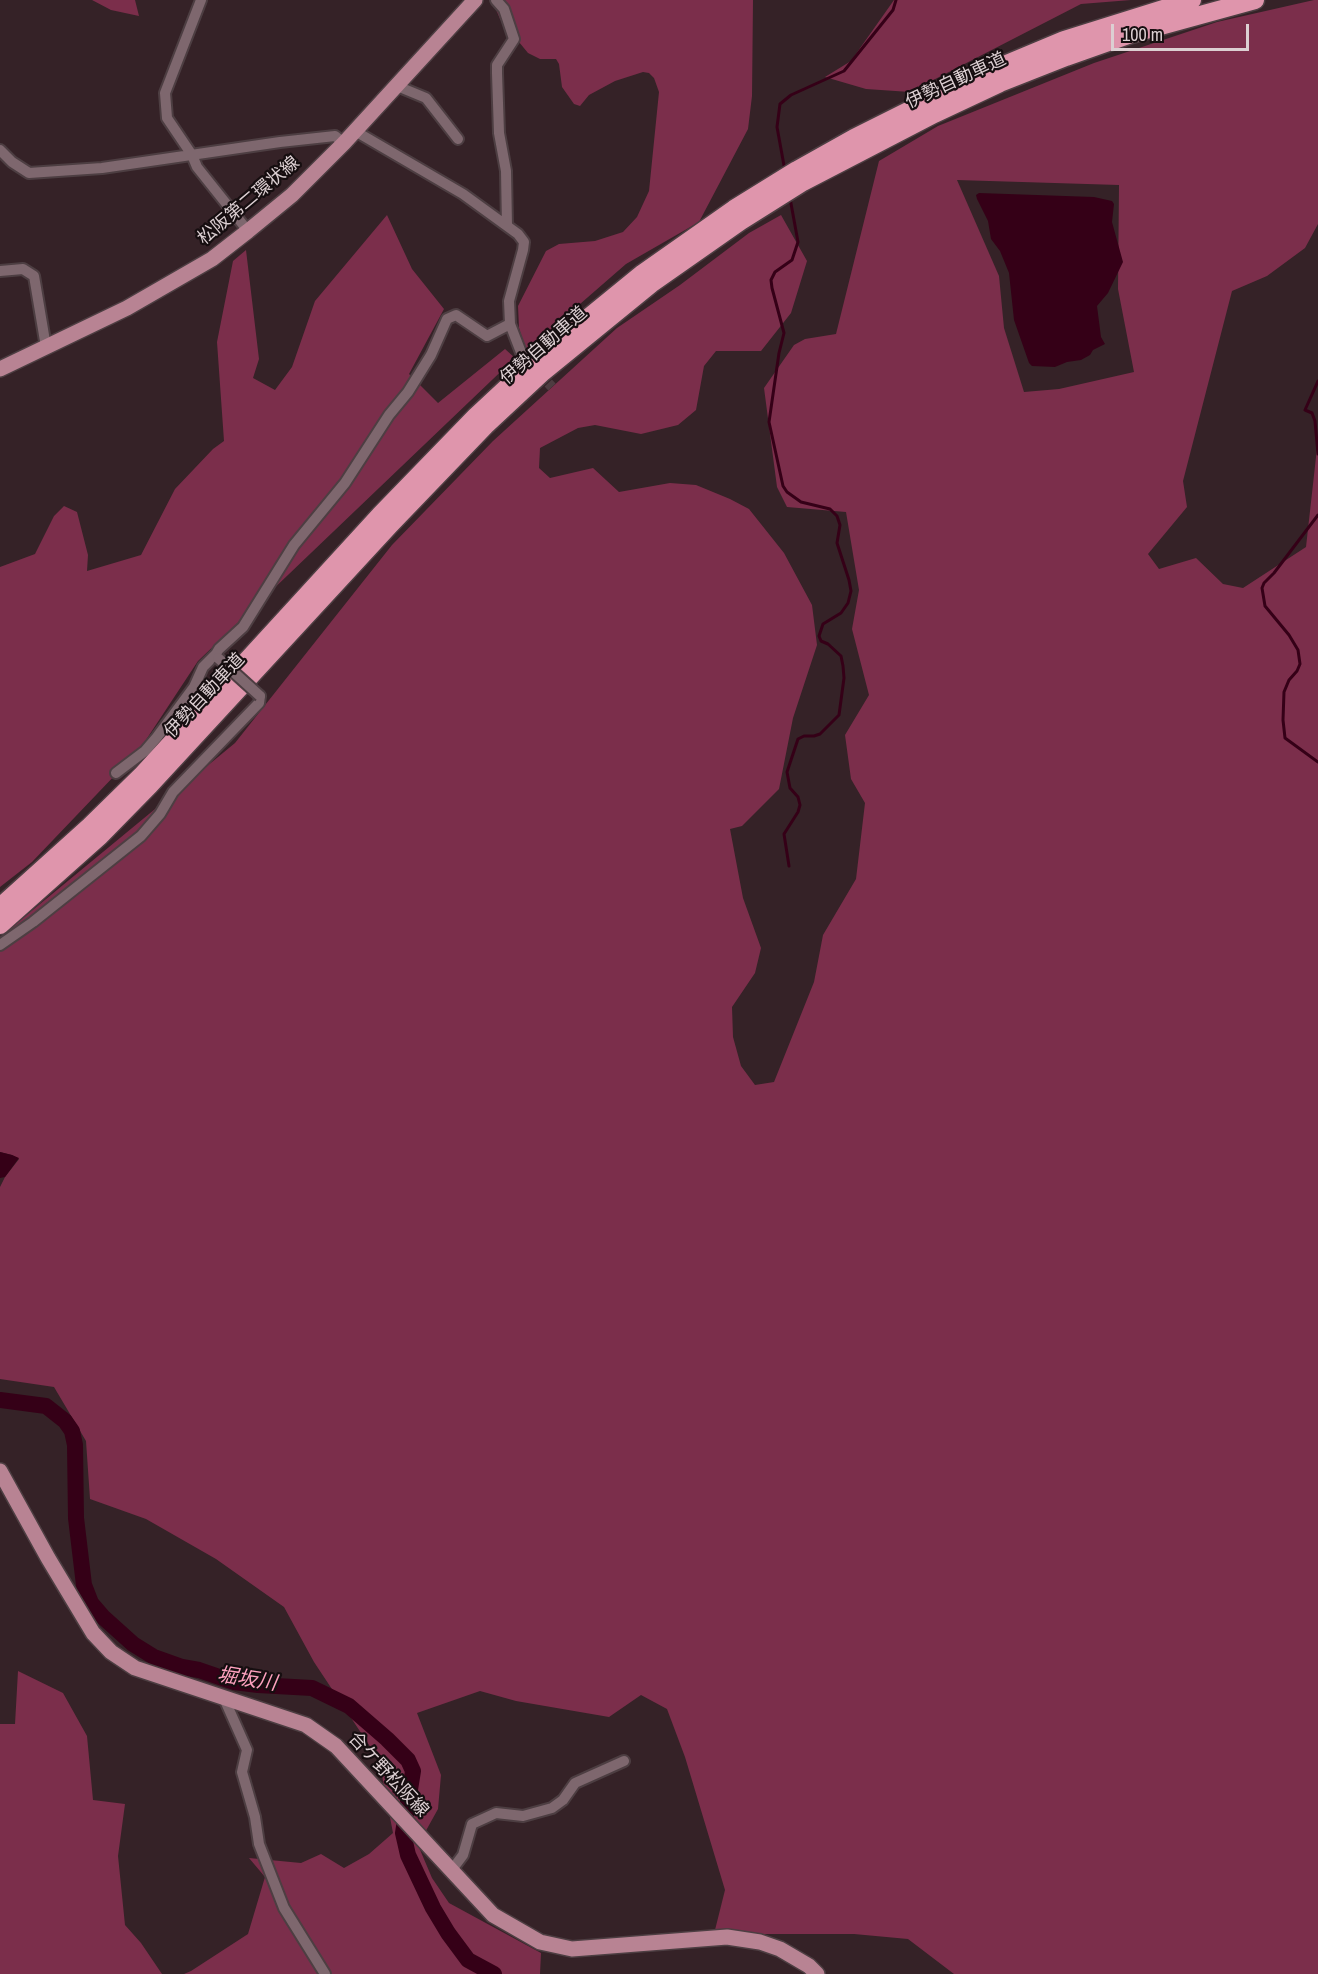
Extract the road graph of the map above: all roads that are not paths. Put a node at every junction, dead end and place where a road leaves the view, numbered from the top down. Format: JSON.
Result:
{"nodes":[{"id":1,"x":201,"y":0,"type":"edge"},
{"id":2,"x":475,"y":0,"type":"edge"},
{"id":3,"x":496,"y":0,"type":"edge"},
{"id":4,"x":1192,"y":0,"type":"edge"},
{"id":5,"x":1255,"y":0,"type":"edge"},
{"id":6,"x":397,"y":86,"type":"junction"},
{"id":7,"x":355,"y":131,"type":"junction"},
{"id":8,"x":458,"y":139,"type":"dead end"},
{"id":9,"x":344,"y":143,"type":"junction"},
{"id":10,"x":0,"y":150,"type":"edge"},
{"id":11,"x":192,"y":155,"type":"junction"},
{"id":12,"x":507,"y":226,"type":"junction"},
{"id":13,"x":248,"y":231,"type":"junction"},
{"id":14,"x":0,"y":271,"type":"edge"},
{"id":15,"x":510,"y":324,"type":"junction"},
{"id":16,"x":46,"y":347,"type":"junction"},
{"id":17,"x":522,"y":355,"type":"dead end"},
{"id":18,"x":0,"y":369,"type":"edge"},
{"id":19,"x":217,"y":656,"type":"junction"},
{"id":20,"x":116,"y":773,"type":"dead end"},
{"id":21,"x":0,"y":907,"type":"edge"},
{"id":22,"x":0,"y":925,"type":"edge"},
{"id":23,"x":0,"y":945,"type":"edge"},
{"id":24,"x":0,"y":1471,"type":"edge"},
{"id":25,"x":223,"y":1696,"type":"junction"},
{"id":26,"x":624,"y":1761,"type":"dead end"},
{"id":27,"x":451,"y":1871,"type":"junction"},
{"id":28,"x":325,"y":1974,"type":"edge"},
{"id":29,"x":817,"y":1974,"type":"edge"}],
"edges":[{"from":1,"to":11,"type":"street"},
{"from":2,"to":6,"type":"main road","name":"松阪第二環状線"},
{"from":3,"to":12,"type":"street"},
{"from":4,"to":21,"type":"highway","name":"伊勢自動車道"},
{"from":5,"to":22,"type":"highway","name":"伊勢自動車道"},
{"from":6,"to":7,"type":"main road","name":"松阪第二環状線"},
{"from":6,"to":8,"type":"street"},
{"from":7,"to":9,"type":"main road","name":"松阪第二環状線"},
{"from":7,"to":12,"type":"street"},
{"from":9,"to":11,"type":"street"},
{"from":9,"to":13,"type":"main road","name":"松阪第二環状線"},
{"from":10,"to":11,"type":"street"},
{"from":11,"to":13,"type":"street"},
{"from":12,"to":15,"type":"street"},
{"from":13,"to":16,"type":"main road","name":"松阪第二環状線"},
{"from":14,"to":16,"type":"street"},
{"from":15,"to":17,"type":"street"},
{"from":15,"to":19,"type":"street"},
{"from":16,"to":18,"type":"main road","name":"松阪第二環状線"},
{"from":19,"to":20,"type":"street"},
{"from":19,"to":23,"type":"street","bridge":true},
{"from":24,"to":25,"type":"main road","name":"合ケ野松阪線"},
{"from":25,"to":27,"type":"main road","name":"合ケ野松阪線"},
{"from":25,"to":28,"type":"street"},
{"from":26,"to":27,"type":"street"},
{"from":27,"to":29,"type":"main road","name":"合ケ野松阪線"}]}
